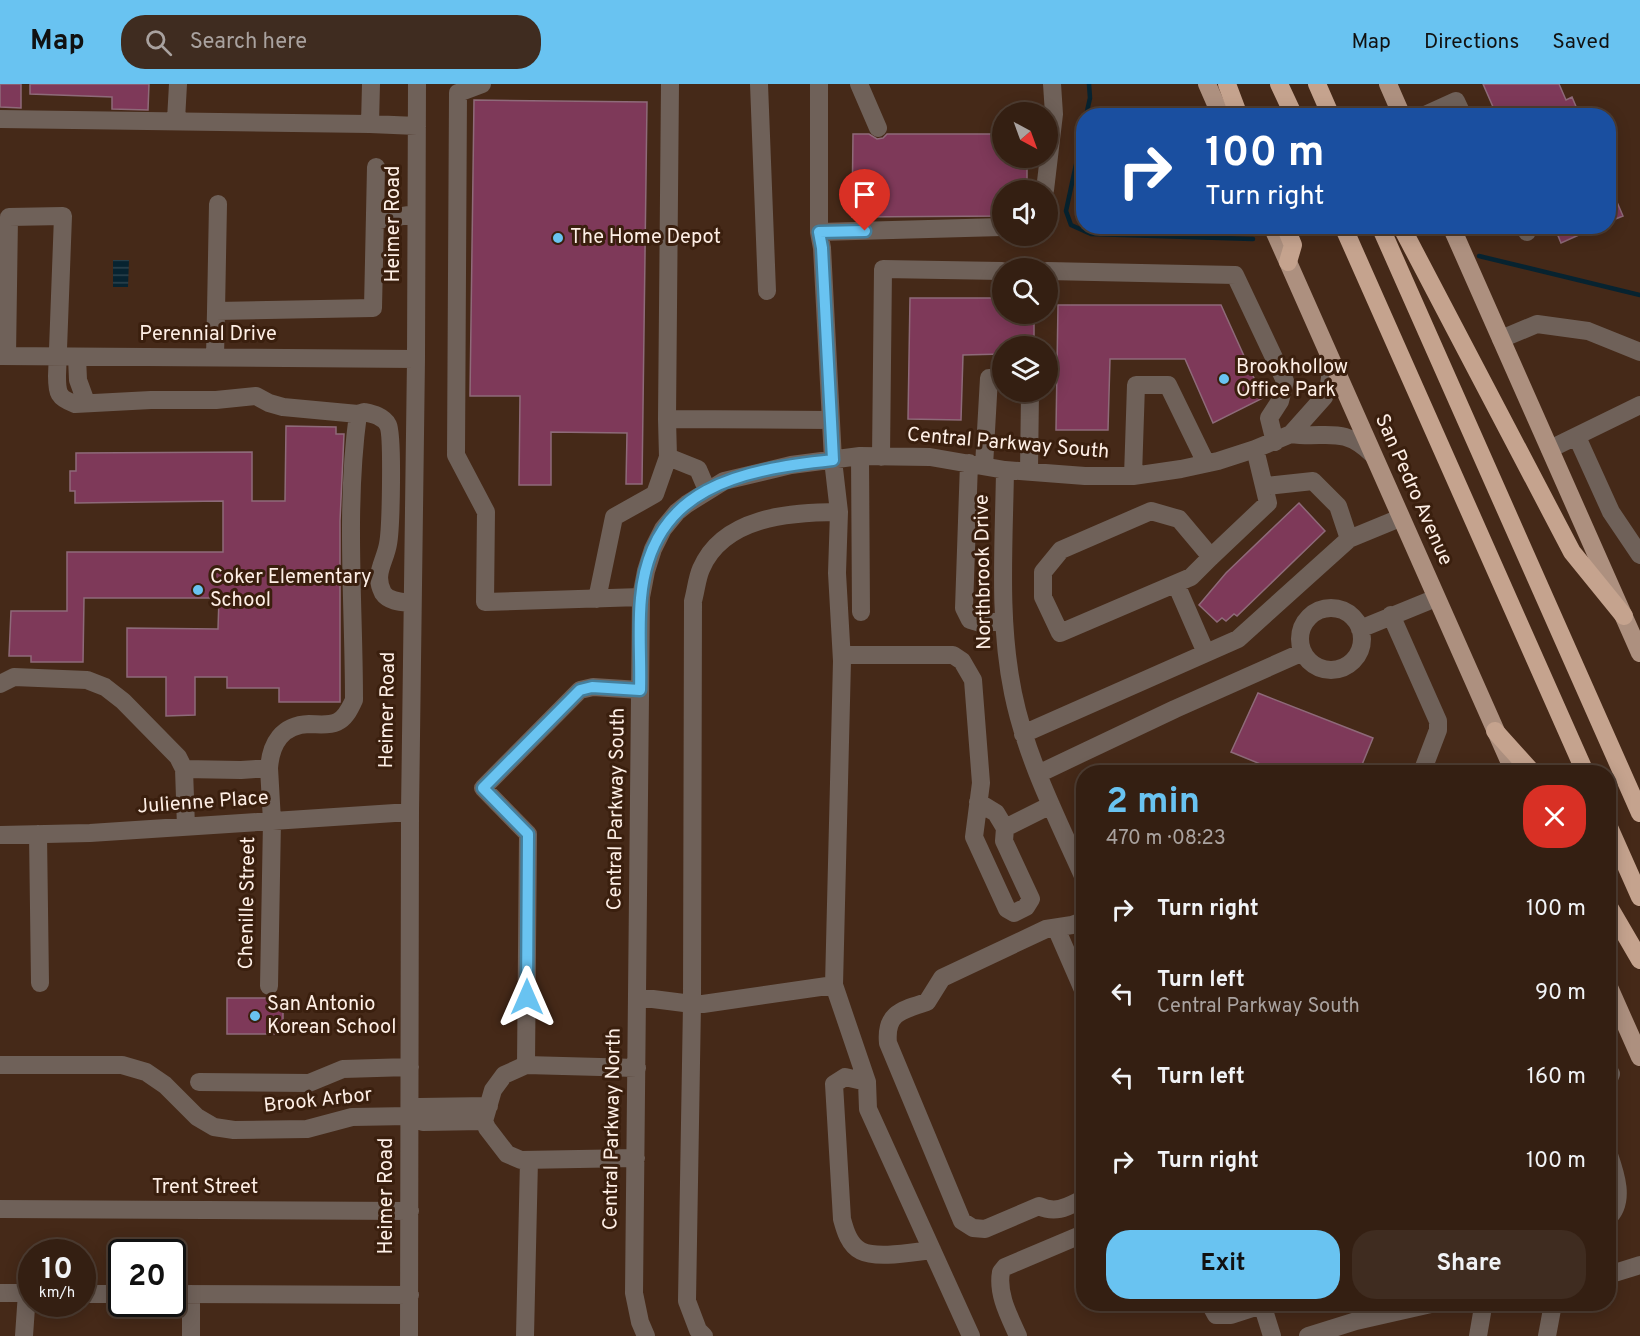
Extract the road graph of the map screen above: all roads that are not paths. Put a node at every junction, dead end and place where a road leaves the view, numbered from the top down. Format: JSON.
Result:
{"nodes":[{"id":1,"x":178,"y":84,"type":"edge"},
{"id":2,"x":371,"y":84,"type":"edge"},
{"id":3,"x":417,"y":84,"type":"edge"},
{"id":4,"x":482,"y":84,"type":"edge"},
{"id":5,"x":670,"y":84,"type":"edge"},
{"id":6,"x":759,"y":84,"type":"edge"},
{"id":7,"x":819,"y":84,"type":"edge"},
{"id":8,"x":859,"y":84,"type":"edge"},
{"id":9,"x":1052,"y":84,"type":"edge"},
{"id":10,"x":1207,"y":84,"type":"edge"},
{"id":11,"x":1227,"y":84,"type":"edge"},
{"id":12,"x":1280,"y":84,"type":"edge"},
{"id":13,"x":1317,"y":84,"type":"edge"},
{"id":14,"x":1388,"y":84,"type":"edge"},
{"id":15,"x":1218,"y":108,"type":"edge"},
{"id":16,"x":1236,"y":108,"type":"edge"},
{"id":17,"x":1290,"y":108,"type":"edge"},
{"id":18,"x":1328,"y":108,"type":"edge"},
{"id":19,"x":1398,"y":108,"type":"edge"},
{"id":20,"x":1440,"y":108,"type":"edge"},
{"id":21,"x":1460,"y":108,"type":"edge"},
{"id":22,"x":0,"y":119,"type":"edge"},
{"id":23,"x":176,"y":120,"type":"junction"},
{"id":24,"x":370,"y":124,"type":"junction"},
{"id":25,"x":417,"y":126,"type":"junction"},
{"id":26,"x":878,"y":128,"type":"dead end"},
{"id":27,"x":376,"y":167,"type":"dead end"},
{"id":28,"x":1046,"y":180,"type":"edge"},
{"id":29,"x":218,"y":204,"type":"dead end"},
{"id":30,"x":416,"y":213,"type":"junction"},
{"id":31,"x":376,"y":220,"type":"junction"},
{"id":32,"x":992,"y":227,"type":"edge"},
{"id":33,"x":819,"y":232,"type":"junction"},
{"id":34,"x":1276,"y":234,"type":"edge"},
{"id":35,"x":1288,"y":234,"type":"edge"},
{"id":36,"x":1347,"y":234,"type":"edge"},
{"id":37,"x":1384,"y":234,"type":"edge"},
{"id":38,"x":1405,"y":234,"type":"edge"},
{"id":39,"x":1458,"y":234,"type":"edge"},
{"id":40,"x":1288,"y":262,"type":"junction"},
{"id":41,"x":992,"y":271,"type":"edge"},
{"id":42,"x":1058,"y":271,"type":"edge"},
{"id":43,"x":767,"y":291,"type":"dead end"},
{"id":44,"x":216,"y":311,"type":"junction"},
{"id":45,"x":1501,"y":339,"type":"junction"},
{"id":46,"x":1640,"y":352,"type":"edge"},
{"id":47,"x":4,"y":356,"type":"edge"},
{"id":48,"x":58,"y":356,"type":"junction"},
{"id":49,"x":77,"y":357,"type":"junction"},
{"id":50,"x":215,"y":357,"type":"junction"},
{"id":51,"x":416,"y":359,"type":"junction"},
{"id":52,"x":1332,"y":363,"type":"junction"},
{"id":53,"x":992,"y":378,"type":"edge"},
{"id":54,"x":86,"y":402,"type":"junction"},
{"id":55,"x":1030,"y":402,"type":"edge"},
{"id":56,"x":1640,"y":405,"type":"edge"},
{"id":57,"x":358,"y":414,"type":"junction"},
{"id":58,"x":667,"y":419,"type":"junction"},
{"id":59,"x":831,"y":420,"type":"junction"},
{"id":60,"x":1577,"y":437,"type":"junction"},
{"id":61,"x":1283,"y":438,"type":"junction"},
{"id":62,"x":1256,"y":449,"type":"junction"},
{"id":63,"x":1550,"y":449,"type":"junction"},
{"id":64,"x":1372,"y":454,"type":"junction"},
{"id":65,"x":860,"y":456,"type":"junction"},
{"id":66,"x":669,"y":457,"type":"junction"},
{"id":67,"x":881,"y":457,"type":"junction"},
{"id":68,"x":833,"y":460,"type":"junction"},
{"id":69,"x":1206,"y":463,"type":"junction"},
{"id":70,"x":976,"y":465,"type":"junction"},
{"id":71,"x":1005,"y":470,"type":"junction"},
{"id":72,"x":1029,"y":471,"type":"junction"},
{"id":73,"x":1133,"y":476,"type":"junction"},
{"id":74,"x":1266,"y":486,"type":"junction"},
{"id":75,"x":707,"y":490,"type":"junction"},
{"id":76,"x":839,"y":512,"type":"junction"},
{"id":77,"x":1400,"y":518,"type":"junction"},
{"id":78,"x":1349,"y":539,"type":"junction"},
{"id":79,"x":1640,"y":555,"type":"edge"},
{"id":80,"x":1211,"y":557,"type":"junction"},
{"id":81,"x":1176,"y":584,"type":"junction"},
{"id":82,"x":641,"y":597,"type":"junction"},
{"id":83,"x":1436,"y":598,"type":"junction"},
{"id":84,"x":597,"y":599,"type":"junction"},
{"id":85,"x":412,"y":603,"type":"junction"},
{"id":86,"x":861,"y":612,"type":"dead end"},
{"id":87,"x":1391,"y":615,"type":"junction"},
{"id":88,"x":1624,"y":616,"type":"junction"},
{"id":89,"x":1004,"y":620,"type":"junction"},
{"id":90,"x":1360,"y":628,"type":"junction"},
{"id":91,"x":1303,"y":652,"type":"junction"},
{"id":92,"x":1206,"y":653,"type":"junction"},
{"id":93,"x":1640,"y":653,"type":"edge"},
{"id":94,"x":842,"y":655,"type":"junction"},
{"id":95,"x":0,"y":684,"type":"edge"},
{"id":96,"x":640,"y":690,"type":"junction"},
{"id":97,"x":1495,"y":731,"type":"junction"},
{"id":98,"x":1023,"y":734,"type":"junction"},
{"id":99,"x":1425,"y":765,"type":"edge"},
{"id":100,"x":1511,"y":765,"type":"edge"},
{"id":101,"x":1527,"y":765,"type":"edge"},
{"id":102,"x":1582,"y":765,"type":"edge"},
{"id":103,"x":269,"y":768,"type":"junction"},
{"id":104,"x":184,"y":769,"type":"junction"},
{"id":105,"x":1038,"y":774,"type":"junction"},
{"id":106,"x":978,"y":802,"type":"junction"},
{"id":107,"x":1051,"y":805,"type":"junction"},
{"id":108,"x":410,"y":812,"type":"junction"},
{"id":109,"x":1640,"y":813,"type":"edge"},
{"id":110,"x":272,"y":821,"type":"junction"},
{"id":111,"x":186,"y":827,"type":"junction"},
{"id":112,"x":1005,"y":828,"type":"junction"},
{"id":113,"x":38,"y":834,"type":"junction"},
{"id":114,"x":0,"y":835,"type":"edge"},
{"id":115,"x":1616,"y":843,"type":"edge"},
{"id":116,"x":1076,"y":860,"type":"edge"},
{"id":117,"x":1640,"y":897,"type":"edge"},
{"id":118,"x":1616,"y":919,"type":"edge"},
{"id":119,"x":638,"y":921,"type":"joint"},
{"id":120,"x":1076,"y":924,"type":"edge"},
{"id":121,"x":1056,"y":928,"type":"junction"},
{"id":122,"x":1640,"y":960,"type":"edge"},
{"id":123,"x":1076,"y":974,"type":"edge"},
{"id":124,"x":40,"y":983,"type":"dead end"},
{"id":125,"x":834,"y":985,"type":"junction"},
{"id":126,"x":269,"y":986,"type":"dead end"},
{"id":127,"x":637,"y":997,"type":"junction"},
{"id":128,"x":1616,"y":1003,"type":"edge"},
{"id":129,"x":692,"y":1004,"type":"junction"},
{"id":130,"x":1640,"y":1057,"type":"edge"},
{"id":131,"x":0,"y":1065,"type":"edge"},
{"id":132,"x":526,"y":1065,"type":"junction"},
{"id":133,"x":410,"y":1068,"type":"junction"},
{"id":134,"x":637,"y":1068,"type":"junction"},
{"id":135,"x":199,"y":1082,"type":"dead end"},
{"id":136,"x":867,"y":1082,"type":"junction"},
{"id":137,"x":486,"y":1114,"type":"junction"},
{"id":138,"x":410,"y":1116,"type":"junction"},
{"id":139,"x":636,"y":1158,"type":"junction"},
{"id":140,"x":529,"y":1160,"type":"junction"},
{"id":141,"x":1616,"y":1174,"type":"edge"},
{"id":142,"x":1616,"y":1200,"type":"edge"},
{"id":143,"x":1076,"y":1202,"type":"edge"},
{"id":144,"x":0,"y":1209,"type":"edge"},
{"id":145,"x":410,"y":1211,"type":"junction"},
{"id":146,"x":1076,"y":1237,"type":"edge"},
{"id":147,"x":932,"y":1250,"type":"junction"},
{"id":148,"x":1640,"y":1265,"type":"edge"},
{"id":149,"x":1616,"y":1272,"type":"edge"},
{"id":150,"x":0,"y":1293,"type":"edge"},
{"id":151,"x":18,"y":1293,"type":"edge"},
{"id":152,"x":186,"y":1294,"type":"edge"},
{"id":153,"x":191,"y":1294,"type":"junction"},
{"id":154,"x":410,"y":1295,"type":"junction"},
{"id":155,"x":1214,"y":1311,"type":"edge"},
{"id":156,"x":1244,"y":1311,"type":"edge"},
{"id":157,"x":1264,"y":1311,"type":"edge"},
{"id":158,"x":1382,"y":1311,"type":"edge"},
{"id":159,"x":1482,"y":1311,"type":"edge"},
{"id":160,"x":1551,"y":1311,"type":"edge"},
{"id":161,"x":26,"y":1317,"type":"edge"},
{"id":162,"x":24,"y":1336,"type":"edge"},
{"id":163,"x":191,"y":1336,"type":"edge"},
{"id":164,"x":410,"y":1336,"type":"edge"},
{"id":165,"x":525,"y":1336,"type":"edge"},
{"id":166,"x":646,"y":1336,"type":"edge"},
{"id":167,"x":704,"y":1336,"type":"edge"},
{"id":168,"x":971,"y":1336,"type":"edge"},
{"id":169,"x":1018,"y":1336,"type":"edge"},
{"id":170,"x":1272,"y":1336,"type":"edge"},
{"id":171,"x":1308,"y":1336,"type":"edge"},
{"id":172,"x":1478,"y":1336,"type":"edge"},
{"id":173,"x":1546,"y":1336,"type":"edge"}],
"edges":[{"from":1,"to":23,"type":"street"},
{"from":2,"to":24,"type":"street"},
{"from":3,"to":25,"type":"street","name":"Heimer Road"},
{"from":4,"to":84,"type":"street"},
{"from":5,"to":58,"type":"street"},
{"from":6,"to":43,"type":"street"},
{"from":7,"to":33,"type":"street"},
{"from":8,"to":26,"type":"street"},
{"from":9,"to":28,"type":"street"},
{"from":10,"to":15,"type":"main road"},
{"from":11,"to":16,"type":"highway"},
{"from":12,"to":17,"type":"highway"},
{"from":13,"to":18,"type":"highway"},
{"from":14,"to":19,"type":"main road"},
{"from":20,"to":21,"type":"street"},
{"from":22,"to":23,"type":"street"},
{"from":23,"to":24,"type":"street"},
{"from":24,"to":25,"type":"street"},
{"from":25,"to":30,"type":"street","name":"Heimer Road"},
{"from":27,"to":31,"type":"street"},
{"from":29,"to":44,"type":"street"},
{"from":30,"to":31,"type":"street"},
{"from":30,"to":51,"type":"street","name":"Heimer Road"},
{"from":31,"to":44,"type":"street"},
{"from":32,"to":33,"type":"street"},
{"from":33,"to":59,"type":"street"},
{"from":34,"to":40,"type":"main road","name":"San Pedro Avenue"},
{"from":35,"to":40,"type":"highway"},
{"from":36,"to":102,"type":"highway"},
{"from":37,"to":109,"type":"highway"},
{"from":38,"to":88,"type":"highway"},
{"from":39,"to":45,"type":"main road"},
{"from":40,"to":52,"type":"main road","name":"San Pedro Avenue"},
{"from":41,"to":67,"type":"street"},
{"from":42,"to":61,"type":"street"},
{"from":44,"to":50,"type":"street"},
{"from":45,"to":46,"type":"street"},
{"from":45,"to":63,"type":"main road"},
{"from":47,"to":48,"type":"street","name":"Perennial Drive"},
{"from":47,"to":48,"type":"street"},
{"from":48,"to":49,"type":"street","name":"Perennial Drive"},
{"from":48,"to":54,"type":"street"},
{"from":49,"to":50,"type":"street","name":"Perennial Drive"},
{"from":49,"to":54,"type":"street"},
{"from":50,"to":51,"type":"street","name":"Perennial Drive"},
{"from":51,"to":85,"type":"street","name":"Heimer Road"},
{"from":52,"to":61,"type":"street","name":"Central Parkway South"},
{"from":52,"to":64,"type":"main road","name":"San Pedro Avenue"},
{"from":53,"to":70,"type":"street"},
{"from":54,"to":57,"type":"street"},
{"from":55,"to":72,"type":"street"},
{"from":56,"to":60,"type":"street"},
{"from":57,"to":85,"type":"street"},
{"from":57,"to":103,"type":"street"},
{"from":58,"to":59,"type":"street"},
{"from":58,"to":66,"type":"street"},
{"from":59,"to":68,"type":"street"},
{"from":60,"to":63,"type":"street"},
{"from":60,"to":79,"type":"street"},
{"from":61,"to":62,"type":"street","name":"Central Parkway South"},
{"from":61,"to":64,"type":"street","name":"Central Parkway South"},
{"from":62,"to":69,"type":"street","name":"Central Parkway South"},
{"from":62,"to":74,"type":"street"},
{"from":63,"to":88,"type":"main road"},
{"from":64,"to":77,"type":"main road","name":"San Pedro Avenue"},
{"from":65,"to":67,"type":"street","name":"Central Parkway South"},
{"from":65,"to":68,"type":"street","name":"Central Parkway South"},
{"from":65,"to":86,"type":"street"},
{"from":66,"to":75,"type":"street"},
{"from":66,"to":84,"type":"street"},
{"from":67,"to":70,"type":"street","name":"Central Parkway South"},
{"from":68,"to":75,"type":"street","name":"Central Parkway South"},
{"from":68,"to":76,"type":"street"},
{"from":69,"to":73,"type":"street","name":"Central Parkway South"},
{"from":69,"to":73,"type":"street"},
{"from":70,"to":71,"type":"street","name":"Central Parkway South"},
{"from":70,"to":89,"type":"street"},
{"from":71,"to":72,"type":"street","name":"Central Parkway South"},
{"from":71,"to":89,"type":"street","name":"Northbrook Drive"},
{"from":72,"to":73,"type":"street","name":"Central Parkway South"},
{"from":74,"to":78,"type":"street"},
{"from":74,"to":80,"type":"street"},
{"from":75,"to":82,"type":"street","name":"Central Parkway South"},
{"from":76,"to":94,"type":"street"},
{"from":76,"to":129,"type":"street"},
{"from":77,"to":78,"type":"street"},
{"from":77,"to":83,"type":"main road","name":"San Pedro Avenue"},
{"from":78,"to":92,"type":"street"},
{"from":80,"to":81,"type":"street"},
{"from":80,"to":81,"type":"street"},
{"from":81,"to":92,"type":"street"},
{"from":82,"to":84,"type":"street"},
{"from":82,"to":96,"type":"street","name":"Central Parkway South"},
{"from":83,"to":87,"type":"street"},
{"from":83,"to":97,"type":"main road","name":"San Pedro Avenue"},
{"from":85,"to":108,"type":"street","name":"Heimer Road"},
{"from":87,"to":90,"type":"street"},
{"from":87,"to":99,"type":"street"},
{"from":88,"to":93,"type":"main road"},
{"from":89,"to":98,"type":"street","name":"Northbrook Drive"},
{"from":90,"to":91,"type":"street"},
{"from":90,"to":91,"type":"street"},
{"from":91,"to":105,"type":"street"},
{"from":92,"to":98,"type":"street"},
{"from":94,"to":106,"type":"street"},
{"from":94,"to":125,"type":"street"},
{"from":95,"to":104,"type":"street"},
{"from":96,"to":119,"type":"street","name":"Central Parkway South"},
{"from":96,"to":132,"type":"street"},
{"from":97,"to":100,"type":"main road","name":"San Pedro Avenue"},
{"from":97,"to":101,"type":"highway"},
{"from":98,"to":105,"type":"street","name":"Northbrook Drive"},
{"from":103,"to":104,"type":"street"},
{"from":103,"to":110,"type":"street","name":"Chenille Street"},
{"from":104,"to":111,"type":"street"},
{"from":105,"to":107,"type":"street","name":"Northbrook Drive"},
{"from":106,"to":112,"type":"street"},
{"from":106,"to":112,"type":"street"},
{"from":107,"to":112,"type":"street"},
{"from":107,"to":116,"type":"street","name":"Northbrook Drive"},
{"from":108,"to":110,"type":"street","name":"Julienne Place"},
{"from":108,"to":133,"type":"street","name":"Heimer Road"},
{"from":110,"to":111,"type":"street","name":"Julienne Place"},
{"from":110,"to":126,"type":"street","name":"Chenille Street"},
{"from":111,"to":113,"type":"street","name":"Julienne Place"},
{"from":113,"to":114,"type":"street","name":"Julienne Place"},
{"from":113,"to":124,"type":"street"},
{"from":115,"to":117,"type":"highway"},
{"from":118,"to":122,"type":"highway"},
{"from":119,"to":127,"type":"street","name":"Central Parkway North"},
{"from":120,"to":121,"type":"street"},
{"from":121,"to":123,"type":"street"},
{"from":121,"to":143,"type":"street"},
{"from":125,"to":129,"type":"street"},
{"from":125,"to":136,"type":"street"},
{"from":127,"to":129,"type":"street"},
{"from":127,"to":134,"type":"street","name":"Central Parkway North"},
{"from":128,"to":130,"type":"main road"},
{"from":129,"to":167,"type":"street"},
{"from":131,"to":138,"type":"street","name":"Brook Arbor"},
{"from":132,"to":134,"type":"street"},
{"from":132,"to":137,"type":"street"},
{"from":133,"to":135,"type":"street"},
{"from":133,"to":138,"type":"street","name":"Heimer Road"},
{"from":134,"to":139,"type":"street","name":"Central Parkway North"},
{"from":136,"to":147,"type":"street"},
{"from":136,"to":147,"type":"street"},
{"from":137,"to":138,"type":"street","name":"Brook Arbor"},
{"from":137,"to":140,"type":"street"},
{"from":138,"to":145,"type":"street","name":"Heimer Road"},
{"from":139,"to":140,"type":"street"},
{"from":139,"to":166,"type":"street","name":"Central Parkway North"},
{"from":140,"to":165,"type":"street"},
{"from":141,"to":142,"type":"street"},
{"from":144,"to":145,"type":"street","name":"Trent Street"},
{"from":145,"to":154,"type":"street","name":"Heimer Road"},
{"from":146,"to":169,"type":"street"},
{"from":147,"to":168,"type":"street"},
{"from":148,"to":149,"type":"street"},
{"from":150,"to":151,"type":"street"},
{"from":152,"to":153,"type":"street"},
{"from":153,"to":154,"type":"street"},
{"from":153,"to":163,"type":"street"},
{"from":154,"to":164,"type":"street","name":"Heimer Road"},
{"from":155,"to":156,"type":"street"},
{"from":157,"to":170,"type":"street"},
{"from":158,"to":171,"type":"street"},
{"from":159,"to":172,"type":"street"},
{"from":160,"to":173,"type":"street"},
{"from":161,"to":162,"type":"street"}]}
